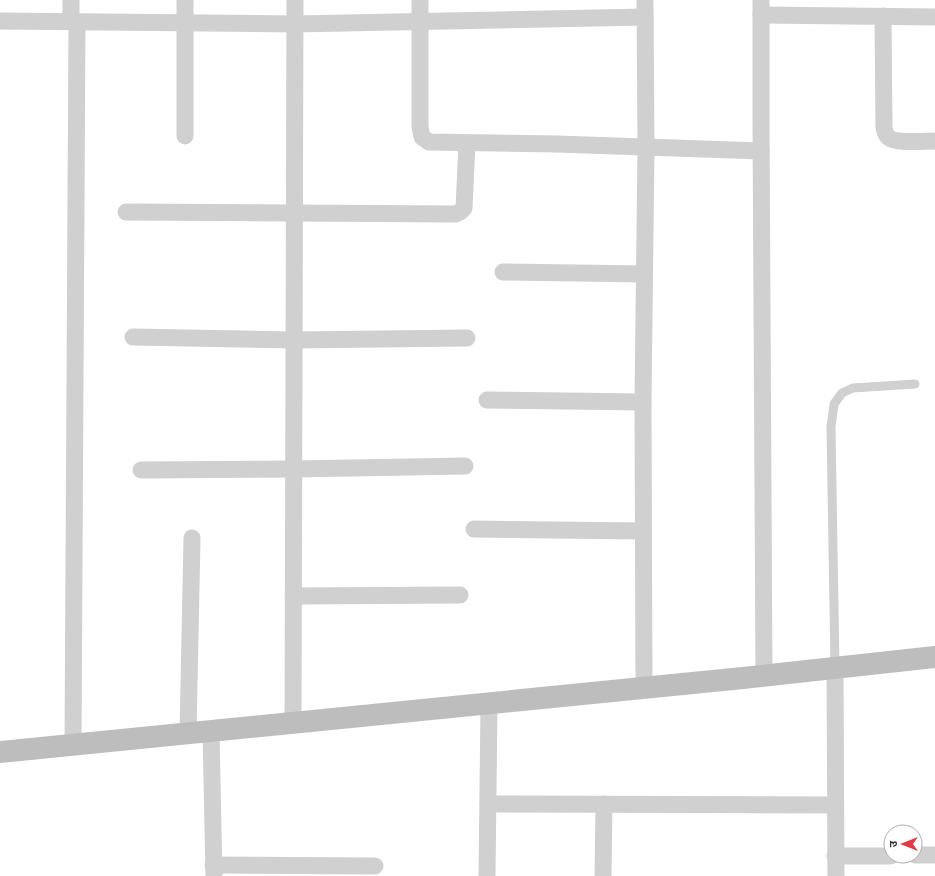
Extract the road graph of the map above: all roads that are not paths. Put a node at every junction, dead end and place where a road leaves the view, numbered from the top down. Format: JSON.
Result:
{"nodes":[{"id":1,"x":71,"y":0,"type":"edge"},
{"id":2,"x":185,"y":0,"type":"edge"},
{"id":3,"x":295,"y":0,"type":"edge"},
{"id":4,"x":420,"y":0,"type":"edge"},
{"id":5,"x":645,"y":0,"type":"edge"},
{"id":6,"x":761,"y":8,"type":"edge"},
{"id":7,"x":883,"y":16,"type":"junction"},
{"id":8,"x":646,"y":17,"type":"junction"},
{"id":9,"x":935,"y":17,"type":"edge"},
{"id":10,"x":0,"y":21,"type":"edge"},
{"id":11,"x":74,"y":22,"type":"junction"},
{"id":12,"x":420,"y":22,"type":"junction"},
{"id":13,"x":185,"y":23,"type":"junction"},
{"id":14,"x":294,"y":24,"type":"junction"},
{"id":15,"x":185,"y":136,"type":"dead end"},
{"id":16,"x":935,"y":141,"type":"edge"},
{"id":17,"x":467,"y":143,"type":"junction"},
{"id":18,"x":646,"y":147,"type":"junction"},
{"id":19,"x":761,"y":151,"type":"junction"},
{"id":20,"x":126,"y":212,"type":"dead end"},
{"id":21,"x":294,"y":213,"type":"junction"},
{"id":22,"x":503,"y":272,"type":"dead end"},
{"id":23,"x":644,"y":274,"type":"junction"},
{"id":24,"x":132,"y":337,"type":"dead end"},
{"id":25,"x":467,"y":338,"type":"dead end"},
{"id":26,"x":294,"y":340,"type":"junction"},
{"id":27,"x":916,"y":384,"type":"dead end"},
{"id":28,"x":487,"y":400,"type":"dead end"},
{"id":29,"x":643,"y":402,"type":"junction"},
{"id":30,"x":465,"y":466,"type":"dead end"},
{"id":31,"x":294,"y":469,"type":"junction"},
{"id":32,"x":141,"y":470,"type":"dead end"},
{"id":33,"x":474,"y":528,"type":"dead end"},
{"id":34,"x":643,"y":531,"type":"junction"},
{"id":35,"x":192,"y":538,"type":"dead end"},
{"id":36,"x":460,"y":595,"type":"dead end"},
{"id":37,"x":294,"y":596,"type":"junction"},
{"id":38,"x":935,"y":656,"type":"edge"},
{"id":39,"x":834,"y":668,"type":"junction"},
{"id":40,"x":764,"y":676,"type":"junction"},
{"id":41,"x":644,"y":688,"type":"junction"},
{"id":42,"x":489,"y":704,"type":"junction"},
{"id":43,"x":294,"y":723,"type":"junction"},
{"id":44,"x":211,"y":732,"type":"junction"},
{"id":45,"x":188,"y":734,"type":"junction"},
{"id":46,"x":72,"y":745,"type":"junction"},
{"id":47,"x":0,"y":752,"type":"edge"},
{"id":48,"x":488,"y":804,"type":"junction"},
{"id":49,"x":604,"y":804,"type":"junction"},
{"id":50,"x":835,"y":805,"type":"junction"},
{"id":51,"x":923,"y":855,"type":"edge"},
{"id":52,"x":935,"y":855,"type":"edge"},
{"id":53,"x":836,"y":856,"type":"junction"},
{"id":54,"x":883,"y":856,"type":"edge"},
{"id":55,"x":375,"y":866,"type":"dead end"},
{"id":56,"x":214,"y":871,"type":"edge"},
{"id":57,"x":487,"y":876,"type":"edge"},
{"id":58,"x":602,"y":876,"type":"edge"},
{"id":59,"x":836,"y":876,"type":"edge"}],
"edges":[{"from":1,"to":11,"type":"street"},
{"from":2,"to":13,"type":"street"},
{"from":3,"to":14,"type":"street"},
{"from":4,"to":12,"type":"street"},
{"from":5,"to":8,"type":"street"},
{"from":6,"to":7,"type":"street"},
{"from":6,"to":19,"type":"street"},
{"from":7,"to":9,"type":"street"},
{"from":7,"to":16,"type":"street"},
{"from":8,"to":12,"type":"street"},
{"from":8,"to":18,"type":"street"},
{"from":10,"to":11,"type":"street"},
{"from":11,"to":13,"type":"street"},
{"from":11,"to":46,"type":"street"},
{"from":12,"to":14,"type":"street"},
{"from":12,"to":17,"type":"street"},
{"from":13,"to":14,"type":"street"},
{"from":13,"to":15,"type":"street"},
{"from":14,"to":21,"type":"street"},
{"from":17,"to":18,"type":"street"},
{"from":17,"to":21,"type":"street"},
{"from":18,"to":19,"type":"street"},
{"from":18,"to":23,"type":"street"},
{"from":19,"to":40,"type":"street"},
{"from":20,"to":21,"type":"street"},
{"from":21,"to":26,"type":"street"},
{"from":22,"to":23,"type":"street"},
{"from":23,"to":29,"type":"street"},
{"from":24,"to":26,"type":"street"},
{"from":25,"to":26,"type":"street"},
{"from":26,"to":31,"type":"street"},
{"from":27,"to":39,"type":"lane"},
{"from":28,"to":29,"type":"street"},
{"from":29,"to":34,"type":"street"},
{"from":30,"to":31,"type":"street"},
{"from":31,"to":32,"type":"street"},
{"from":31,"to":37,"type":"street"},
{"from":33,"to":34,"type":"street"},
{"from":34,"to":41,"type":"street"},
{"from":35,"to":45,"type":"street"},
{"from":36,"to":37,"type":"street"},
{"from":37,"to":43,"type":"street"},
{"from":38,"to":39,"type":"street"},
{"from":39,"to":40,"type":"street"},
{"from":39,"to":50,"type":"street"},
{"from":40,"to":41,"type":"street"},
{"from":41,"to":42,"type":"street"},
{"from":42,"to":43,"type":"street"},
{"from":42,"to":48,"type":"street"},
{"from":43,"to":44,"type":"street"},
{"from":44,"to":45,"type":"street"},
{"from":44,"to":56,"type":"street"},
{"from":45,"to":46,"type":"street"},
{"from":46,"to":47,"type":"street"},
{"from":48,"to":49,"type":"street"},
{"from":48,"to":57,"type":"street"},
{"from":49,"to":50,"type":"street"},
{"from":49,"to":58,"type":"street"},
{"from":50,"to":53,"type":"street"},
{"from":51,"to":52,"type":"street"},
{"from":53,"to":54,"type":"street"},
{"from":53,"to":59,"type":"street"},
{"from":55,"to":56,"type":"street"}]}
